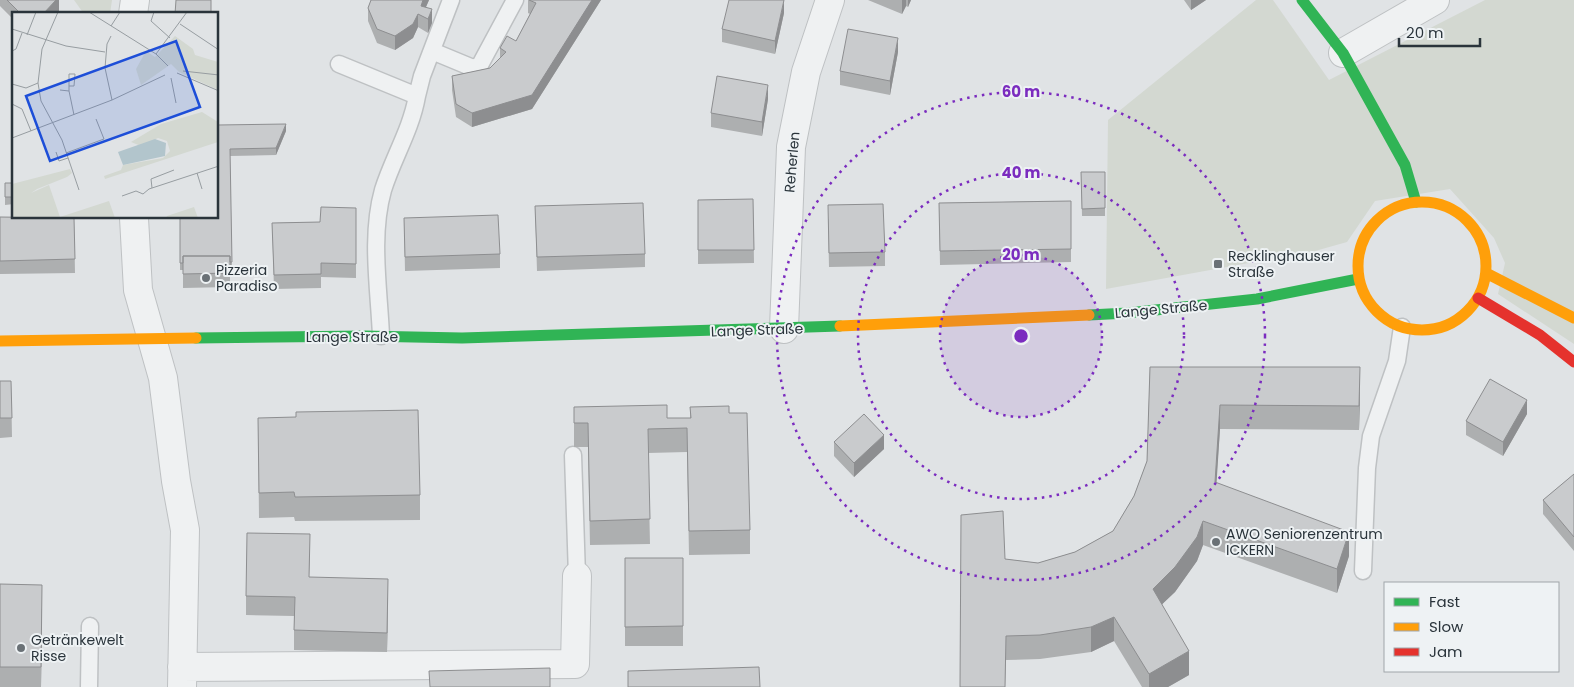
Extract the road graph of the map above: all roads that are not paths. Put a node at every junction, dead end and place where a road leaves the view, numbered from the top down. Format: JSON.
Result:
{"nodes":[{"id":1,"x":451,"y":0,"type":"edge"},
{"id":2,"x":515,"y":0,"type":"edge"},
{"id":3,"x":830,"y":0,"type":"edge"},
{"id":4,"x":1302,"y":0,"type":"edge"},
{"id":5,"x":1435,"y":0,"type":"edge"},
{"id":6,"x":432,"y":51,"type":"junction"},
{"id":7,"x":1343,"y":53,"type":"junction"},
{"id":8,"x":339,"y":64,"type":"dead end"},
{"id":9,"x":417,"y":96,"type":"junction"},
{"id":10,"x":1416,"y":202,"type":"junction"},
{"id":11,"x":134,"y":219,"type":"edge"},
{"id":12,"x":1486,"y":273,"type":"junction"},
{"id":13,"x":1358,"y":279,"type":"junction"},
{"id":14,"x":1478,"y":298,"type":"junction"},
{"id":15,"x":1574,"y":318,"type":"edge"},
{"id":16,"x":1402,"y":327,"type":"junction"},
{"id":17,"x":784,"y":329,"type":"junction"},
{"id":18,"x":381,"y":336,"type":"junction"},
{"id":19,"x":152,"y":338,"type":"junction"},
{"id":20,"x":0,"y":341,"type":"edge"},
{"id":21,"x":1574,"y":362,"type":"edge"},
{"id":22,"x":573,"y":455,"type":"dead end"},
{"id":23,"x":1363,"y":571,"type":"dead end"},
{"id":24,"x":577,"y":576,"type":"joint"},
{"id":25,"x":90,"y":626,"type":"dead end"},
{"id":26,"x":182,"y":677,"type":"edge"},
{"id":27,"x":89,"y":687,"type":"edge"}],
"edges":[{"from":1,"to":6,"type":"lane"},
{"from":2,"to":6,"type":"lane"},
{"from":3,"to":17,"type":"street","name":"Reherlen"},
{"from":4,"to":7,"type":"main road"},
{"from":5,"to":7,"type":"street"},
{"from":6,"to":9,"type":"lane"},
{"from":7,"to":10,"type":"main road"},
{"from":8,"to":9,"type":"lane"},
{"from":9,"to":18,"type":"lane"},
{"from":10,"to":12,"type":"main road"},
{"from":10,"to":13,"type":"main road"},
{"from":11,"to":19,"type":"street"},
{"from":12,"to":14,"type":"main road"},
{"from":12,"to":15,"type":"main road"},
{"from":13,"to":16,"type":"main road"},
{"from":13,"to":17,"type":"main road","name":"Lange Straße"},
{"from":14,"to":16,"type":"main road"},
{"from":14,"to":21,"type":"main road"},
{"from":16,"to":23,"type":"lane"},
{"from":17,"to":18,"type":"main road","name":"Lange Straße"},
{"from":18,"to":19,"type":"main road","name":"Lange Straße"},
{"from":19,"to":20,"type":"main road","name":"Lange Straße"},
{"from":19,"to":26,"type":"street"},
{"from":22,"to":24,"type":"lane"},
{"from":24,"to":26,"type":"street"},
{"from":25,"to":27,"type":"lane"}]}
